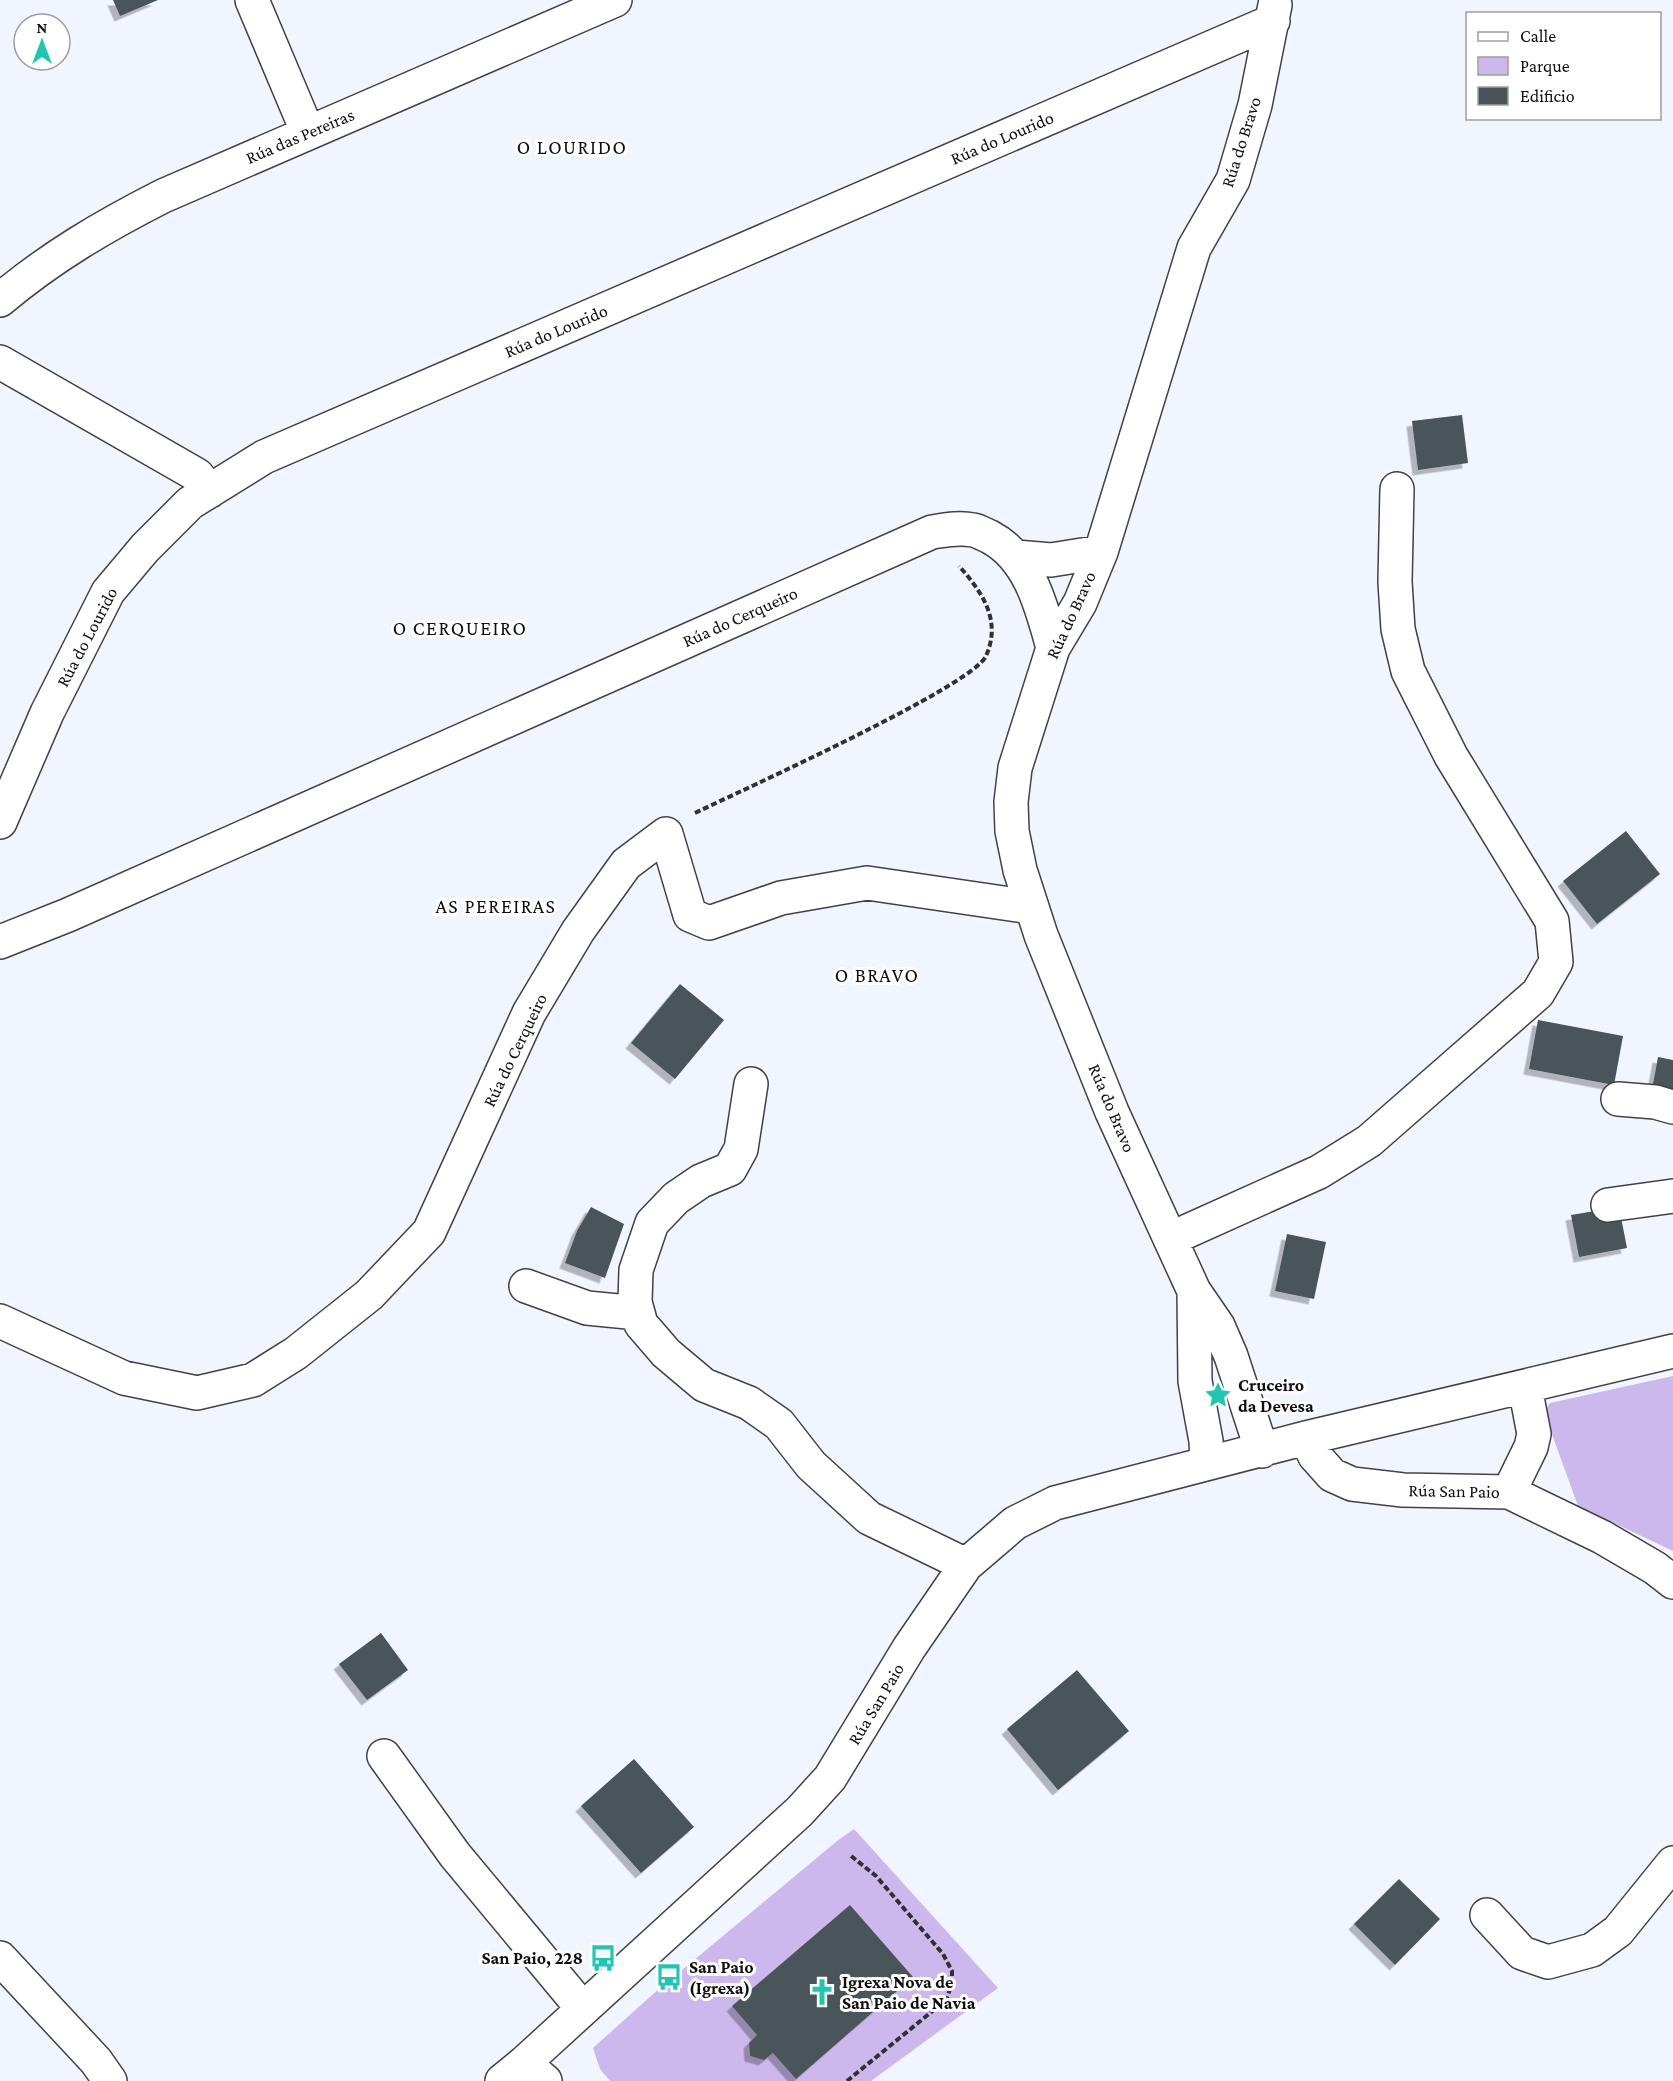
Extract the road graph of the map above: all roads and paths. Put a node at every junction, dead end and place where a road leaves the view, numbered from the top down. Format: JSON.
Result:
{"nodes":[{"id":1,"x":252,"y":0,"type":"edge"},
{"id":2,"x":615,"y":0,"type":"edge"},
{"id":3,"x":1274,"y":11,"type":"edge"},
{"id":4,"x":308,"y":133,"type":"junction"},
{"id":5,"x":0,"y":300,"type":"edge"},
{"id":6,"x":0,"y":362,"type":"edge"},
{"id":7,"x":1397,"y":489,"type":"dead end"},
{"id":8,"x":210,"y":490,"type":"junction"},
{"id":9,"x":1101,"y":552,"type":"junction"},
{"id":10,"x":1016,"y":558,"type":"junction"},
{"id":11,"x":950,"y":562,"type":"dead end"},
{"id":12,"x":1053,"y":648,"type":"junction"},
{"id":13,"x":0,"y":822,"type":"edge"},
{"id":14,"x":666,"y":834,"type":"junction"},
{"id":15,"x":1031,"y":907,"type":"junction"},
{"id":16,"x":0,"y":942,"type":"edge"},
{"id":17,"x":751,"y":1084,"type":"dead end"},
{"id":18,"x":1618,"y":1099,"type":"dead end"},
{"id":19,"x":1673,"y":1107,"type":"edge"},
{"id":20,"x":1673,"y":1196,"type":"edge"},
{"id":21,"x":1608,"y":1205,"type":"dead end"},
{"id":22,"x":1170,"y":1239,"type":"junction"},
{"id":23,"x":526,"y":1286,"type":"dead end"},
{"id":24,"x":1194,"y":1291,"type":"junction"},
{"id":25,"x":638,"y":1313,"type":"junction"},
{"id":26,"x":0,"y":1321,"type":"edge"},
{"id":27,"x":1673,"y":1351,"type":"edge"},
{"id":28,"x":1525,"y":1387,"type":"junction"},
{"id":29,"x":1306,"y":1438,"type":"junction"},
{"id":30,"x":1262,"y":1451,"type":"junction"},
{"id":31,"x":1207,"y":1463,"type":"junction"},
{"id":32,"x":1509,"y":1492,"type":"junction"},
{"id":33,"x":966,"y":1564,"type":"junction"},
{"id":34,"x":1673,"y":1582,"type":"edge"},
{"id":35,"x":384,"y":1756,"type":"dead end"},
{"id":36,"x":850,"y":1855,"type":"dead end"},
{"id":37,"x":1673,"y":1863,"type":"edge"},
{"id":38,"x":1487,"y":1915,"type":"dead end"},
{"id":39,"x":0,"y":1958,"type":"edge"},
{"id":40,"x":583,"y":2010,"type":"junction"},
{"id":41,"x":524,"y":2075,"type":"edge"},
{"id":42,"x":110,"y":2081,"type":"edge"},
{"id":43,"x":847,"y":2081,"type":"edge"}],
"edges":[{"from":1,"to":4,"type":"street"},
{"from":2,"to":4,"type":"street","name":"Rúa das Pereiras"},
{"from":3,"to":8,"type":"street","name":"Rúa do Lourido"},
{"from":3,"to":9,"type":"street","name":"Rúa do Bravo"},
{"from":4,"to":5,"type":"street","name":"Rúa das Pereiras"},
{"from":6,"to":8,"type":"street"},
{"from":7,"to":22,"type":"street"},
{"from":8,"to":13,"type":"street","name":"Rúa do Lourido"},
{"from":9,"to":10,"type":"street"},
{"from":9,"to":12,"type":"street","name":"Rúa do Bravo"},
{"from":10,"to":12,"type":"street","name":"Rúa do Cerqueiro"},
{"from":10,"to":16,"type":"street","name":"Rúa do Cerqueiro"},
{"from":11,"to":14,"type":"path"},
{"from":12,"to":15,"type":"street","name":"Rúa do Bravo"},
{"from":14,"to":15,"type":"street"},
{"from":14,"to":26,"type":"street","name":"Rúa do Cerqueiro"},
{"from":15,"to":22,"type":"street","name":"Rúa do Bravo"},
{"from":17,"to":25,"type":"street"},
{"from":18,"to":19,"type":"street"},
{"from":20,"to":21,"type":"street"},
{"from":22,"to":24,"type":"street","name":"Rúa do Bravo"},
{"from":23,"to":25,"type":"street"},
{"from":24,"to":30,"type":"street","name":"Rúa do Bravo"},
{"from":24,"to":31,"type":"street","name":"Rúa do Bravo"},
{"from":25,"to":33,"type":"street"},
{"from":27,"to":28,"type":"street","name":"Rúa San Paio"},
{"from":28,"to":29,"type":"street","name":"Rúa San Paio"},
{"from":28,"to":32,"type":"street"},
{"from":29,"to":30,"type":"street","name":"Rúa San Paio"},
{"from":29,"to":32,"type":"street","name":"Rúa San Paio"},
{"from":30,"to":31,"type":"street","name":"Rúa San Paio"},
{"from":31,"to":33,"type":"street","name":"Rúa San Paio"},
{"from":32,"to":34,"type":"street","name":"Rúa San Paio"},
{"from":33,"to":40,"type":"street","name":"Rúa San Paio"},
{"from":35,"to":40,"type":"street"},
{"from":36,"to":43,"type":"path"},
{"from":37,"to":38,"type":"street"},
{"from":39,"to":42,"type":"street"},
{"from":40,"to":41,"type":"street","name":"Rúa San Paio"}]}
